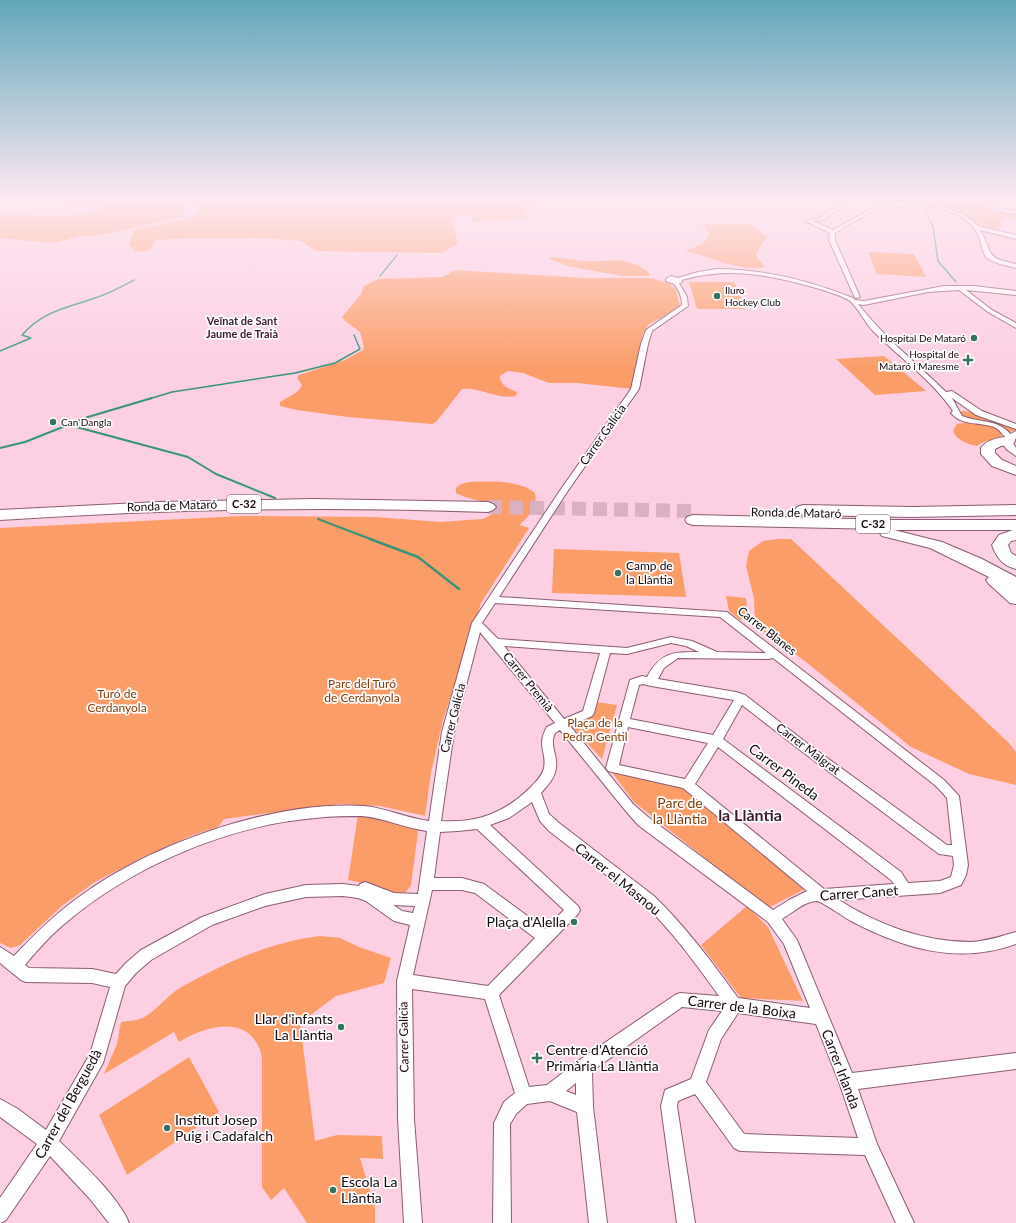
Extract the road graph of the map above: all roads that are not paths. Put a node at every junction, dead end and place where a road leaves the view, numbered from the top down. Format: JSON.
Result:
{"nodes":[{"id":1,"x":838,"y":255,"type":"edge"},
{"id":2,"x":988,"y":255,"type":"edge"},
{"id":3,"x":1016,"y":266,"type":"edge"},
{"id":4,"x":850,"y":282,"type":"junction"},
{"id":5,"x":960,"y":288,"type":"junction"},
{"id":6,"x":826,"y":289,"type":"junction"},
{"id":7,"x":1016,"y":293,"type":"edge"},
{"id":8,"x":855,"y":299,"type":"junction"},
{"id":9,"x":865,"y":301,"type":"junction"},
{"id":10,"x":1016,"y":326,"type":"edge"},
{"id":11,"x":957,"y":411,"type":"junction"},
{"id":12,"x":976,"y":412,"type":"junction"},
{"id":13,"x":1016,"y":421,"type":"edge"},
{"id":14,"x":1016,"y":427,"type":"edge"},
{"id":15,"x":1011,"y":438,"type":"edge"},
{"id":16,"x":1016,"y":453,"type":"edge"},
{"id":17,"x":1016,"y":471,"type":"edge"},
{"id":18,"x":1016,"y":510,"type":"edge"},
{"id":19,"x":758,"y":512,"type":"junction"},
{"id":20,"x":0,"y":515,"type":"edge"},
{"id":21,"x":1016,"y":516,"type":"edge"},
{"id":22,"x":730,"y":521,"type":"junction"},
{"id":23,"x":0,"y":524,"type":"edge"},
{"id":24,"x":1016,"y":525,"type":"edge"},
{"id":25,"x":1016,"y":534,"type":"edge"},
{"id":26,"x":1016,"y":538,"type":"edge"},
{"id":27,"x":967,"y":559,"type":"junction"},
{"id":28,"x":1016,"y":559,"type":"edge"},
{"id":29,"x":1016,"y":564,"type":"edge"},
{"id":30,"x":1016,"y":584,"type":"edge"},
{"id":31,"x":1016,"y":599,"type":"edge"},
{"id":32,"x":491,"y":600,"type":"junction"},
{"id":33,"x":477,"y":623,"type":"junction"},
{"id":34,"x":496,"y":642,"type":"junction"},
{"id":35,"x":606,"y":650,"type":"junction"},
{"id":36,"x":774,"y":653,"type":"junction"},
{"id":37,"x":713,"y":654,"type":"junction"},
{"id":38,"x":646,"y":681,"type":"junction"},
{"id":39,"x":741,"y":698,"type":"junction"},
{"id":40,"x":624,"y":722,"type":"junction"},
{"id":41,"x":563,"y":724,"type":"junction"},
{"id":42,"x":716,"y":740,"type":"junction"},
{"id":43,"x":607,"y":770,"type":"junction"},
{"id":44,"x":687,"y":784,"type":"junction"},
{"id":45,"x":534,"y":791,"type":"junction"},
{"id":46,"x":480,"y":824,"type":"junction"},
{"id":47,"x":436,"y":825,"type":"junction"},
{"id":48,"x":959,"y":851,"type":"junction"},
{"id":49,"x":427,"y":884,"type":"junction"},
{"id":50,"x":950,"y":885,"type":"joint"},
{"id":51,"x":904,"y":890,"type":"junction"},
{"id":52,"x":821,"y":895,"type":"junction"},
{"id":53,"x":424,"y":900,"type":"junction"},
{"id":54,"x":772,"y":918,"type":"junction"},
{"id":55,"x":419,"y":920,"type":"junction"},
{"id":56,"x":546,"y":938,"type":"junction"},
{"id":57,"x":1016,"y":938,"type":"edge"},
{"id":58,"x":0,"y":954,"type":"edge"},
{"id":59,"x":15,"y":965,"type":"junction"},
{"id":60,"x":404,"y":981,"type":"junction"},
{"id":61,"x":119,"y":982,"type":"junction"},
{"id":62,"x":491,"y":993,"type":"junction"},
{"id":63,"x":734,"y":1005,"type":"junction"},
{"id":64,"x":820,"y":1017,"type":"junction"},
{"id":65,"x":1016,"y":1061,"type":"edge"},
{"id":66,"x":584,"y":1067,"type":"junction"},
{"id":67,"x":847,"y":1082,"type":"junction"},
{"id":68,"x":696,"y":1085,"type":"junction"},
{"id":69,"x":550,"y":1094,"type":"junction"},
{"id":70,"x":524,"y":1096,"type":"junction"},
{"id":71,"x":0,"y":1107,"type":"edge"},
{"id":72,"x":585,"y":1107,"type":"junction"},
{"id":73,"x":49,"y":1142,"type":"junction"},
{"id":74,"x":870,"y":1147,"type":"junction"},
{"id":75,"x":0,"y":1214,"type":"edge"},
{"id":76,"x":120,"y":1223,"type":"edge"},
{"id":77,"x":413,"y":1223,"type":"edge"},
{"id":78,"x":502,"y":1223,"type":"edge"},
{"id":79,"x":598,"y":1223,"type":"edge"},
{"id":80,"x":686,"y":1223,"type":"edge"},
{"id":81,"x":905,"y":1223,"type":"edge"}],
"edges":[{"from":1,"to":4,"type":"street"},
{"from":2,"to":3,"type":"street"},
{"from":4,"to":6,"type":"street"},
{"from":4,"to":8,"type":"street"},
{"from":5,"to":7,"type":"street"},
{"from":5,"to":9,"type":"street"},
{"from":5,"to":10,"type":"street"},
{"from":6,"to":8,"type":"street"},
{"from":6,"to":32,"type":"street","name":"Carrer Galícia"},
{"from":8,"to":9,"type":"street"},
{"from":8,"to":11,"type":"street"},
{"from":9,"to":12,"type":"street"},
{"from":11,"to":12,"type":"street"},
{"from":11,"to":15,"type":"street"},
{"from":12,"to":13,"type":"street"},
{"from":12,"to":14,"type":"street"},
{"from":15,"to":16,"type":"street"},
{"from":15,"to":17,"type":"highway"},
{"from":18,"to":19,"type":"highway"},
{"from":19,"to":21,"type":"highway","name":"Ronda de Mataró","number":"C-32"},
{"from":19,"to":22,"type":"highway","name":"Ronda de Mataró","number":"C-32"},
{"from":20,"to":23,"type":"highway","name":"Ronda de Mataró","number":"C-32"},
{"from":22,"to":24,"type":"highway","name":"Ronda de Mataró","number":"C-32"},
{"from":22,"to":27,"type":"highway"},
{"from":25,"to":29,"type":"highway"},
{"from":26,"to":28,"type":"highway"},
{"from":27,"to":30,"type":"highway"},
{"from":27,"to":31,"type":"highway"},
{"from":32,"to":33,"type":"street","name":"Carrer Galícia"},
{"from":32,"to":36,"type":"street","name":"Carrer Blanes"},
{"from":33,"to":34,"type":"street","name":"Carrer Premià"},
{"from":33,"to":47,"type":"street","name":"Carrer Galícia"},
{"from":34,"to":35,"type":"street"},
{"from":34,"to":41,"type":"street","name":"Carrer Premià"},
{"from":35,"to":37,"type":"street"},
{"from":35,"to":41,"type":"street"},
{"from":36,"to":37,"type":"street"},
{"from":36,"to":48,"type":"street","name":"Carrer Blanes"},
{"from":37,"to":38,"type":"street"},
{"from":38,"to":39,"type":"street","name":"Carrer Malgrat"},
{"from":38,"to":40,"type":"street"},
{"from":39,"to":42,"type":"street"},
{"from":39,"to":48,"type":"street","name":"Carrer Malgrat"},
{"from":40,"to":42,"type":"street","name":"Carrer Pineda"},
{"from":40,"to":43,"type":"street"},
{"from":41,"to":43,"type":"street","name":"Carrer Premià"},
{"from":41,"to":45,"type":"street"},
{"from":42,"to":44,"type":"street"},
{"from":42,"to":51,"type":"street","name":"Carrer Pineda"},
{"from":43,"to":44,"type":"street"},
{"from":43,"to":54,"type":"street","name":"Carrer Irlanda"},
{"from":44,"to":52,"type":"street"},
{"from":45,"to":46,"type":"street"},
{"from":45,"to":63,"type":"street","name":"Carrer el Masnou"},
{"from":46,"to":47,"type":"street"},
{"from":46,"to":56,"type":"street"},
{"from":47,"to":49,"type":"street","name":"Carrer Galícia"},
{"from":47,"to":59,"type":"street"},
{"from":48,"to":50,"type":"street","name":"Carrer Blanes"},
{"from":49,"to":53,"type":"street","name":"Carrer Galícia"},
{"from":49,"to":56,"type":"street"},
{"from":50,"to":51,"type":"street","name":"Carrer Canet"},
{"from":51,"to":52,"type":"street","name":"Carrer Canet"},
{"from":52,"to":54,"type":"street","name":"Carrer Canet"},
{"from":52,"to":57,"type":"street"},
{"from":53,"to":55,"type":"street","name":"Carrer Galícia"},
{"from":53,"to":61,"type":"street"},
{"from":54,"to":64,"type":"street","name":"Carrer Irlanda"},
{"from":55,"to":60,"type":"street","name":"Carrer Galícia"},
{"from":55,"to":61,"type":"street","name":"Carrer del Berguedà"},
{"from":56,"to":62,"type":"street"},
{"from":58,"to":59,"type":"street"},
{"from":59,"to":61,"type":"street"},
{"from":60,"to":62,"type":"street"},
{"from":60,"to":77,"type":"street","name":"Carrer Galícia"},
{"from":61,"to":73,"type":"street","name":"Carrer del Berguedà"},
{"from":62,"to":70,"type":"street"},
{"from":63,"to":64,"type":"street","name":"Carrer de la Boixa"},
{"from":63,"to":66,"type":"street","name":"Carrer de la Boixa"},
{"from":63,"to":68,"type":"street"},
{"from":64,"to":67,"type":"street","name":"Carrer Irlanda"},
{"from":65,"to":67,"type":"street"},
{"from":66,"to":69,"type":"street","name":"Carrer de la Boixa"},
{"from":66,"to":72,"type":"street"},
{"from":67,"to":74,"type":"street","name":"Carrer Irlanda"},
{"from":68,"to":74,"type":"street"},
{"from":68,"to":80,"type":"street"},
{"from":69,"to":70,"type":"street"},
{"from":69,"to":72,"type":"street"},
{"from":70,"to":78,"type":"street"},
{"from":71,"to":73,"type":"street"},
{"from":72,"to":79,"type":"street"},
{"from":73,"to":75,"type":"street","name":"Carrer del Berguedà"},
{"from":73,"to":76,"type":"street"},
{"from":74,"to":81,"type":"street","name":"Carrer Irlanda"}]}
